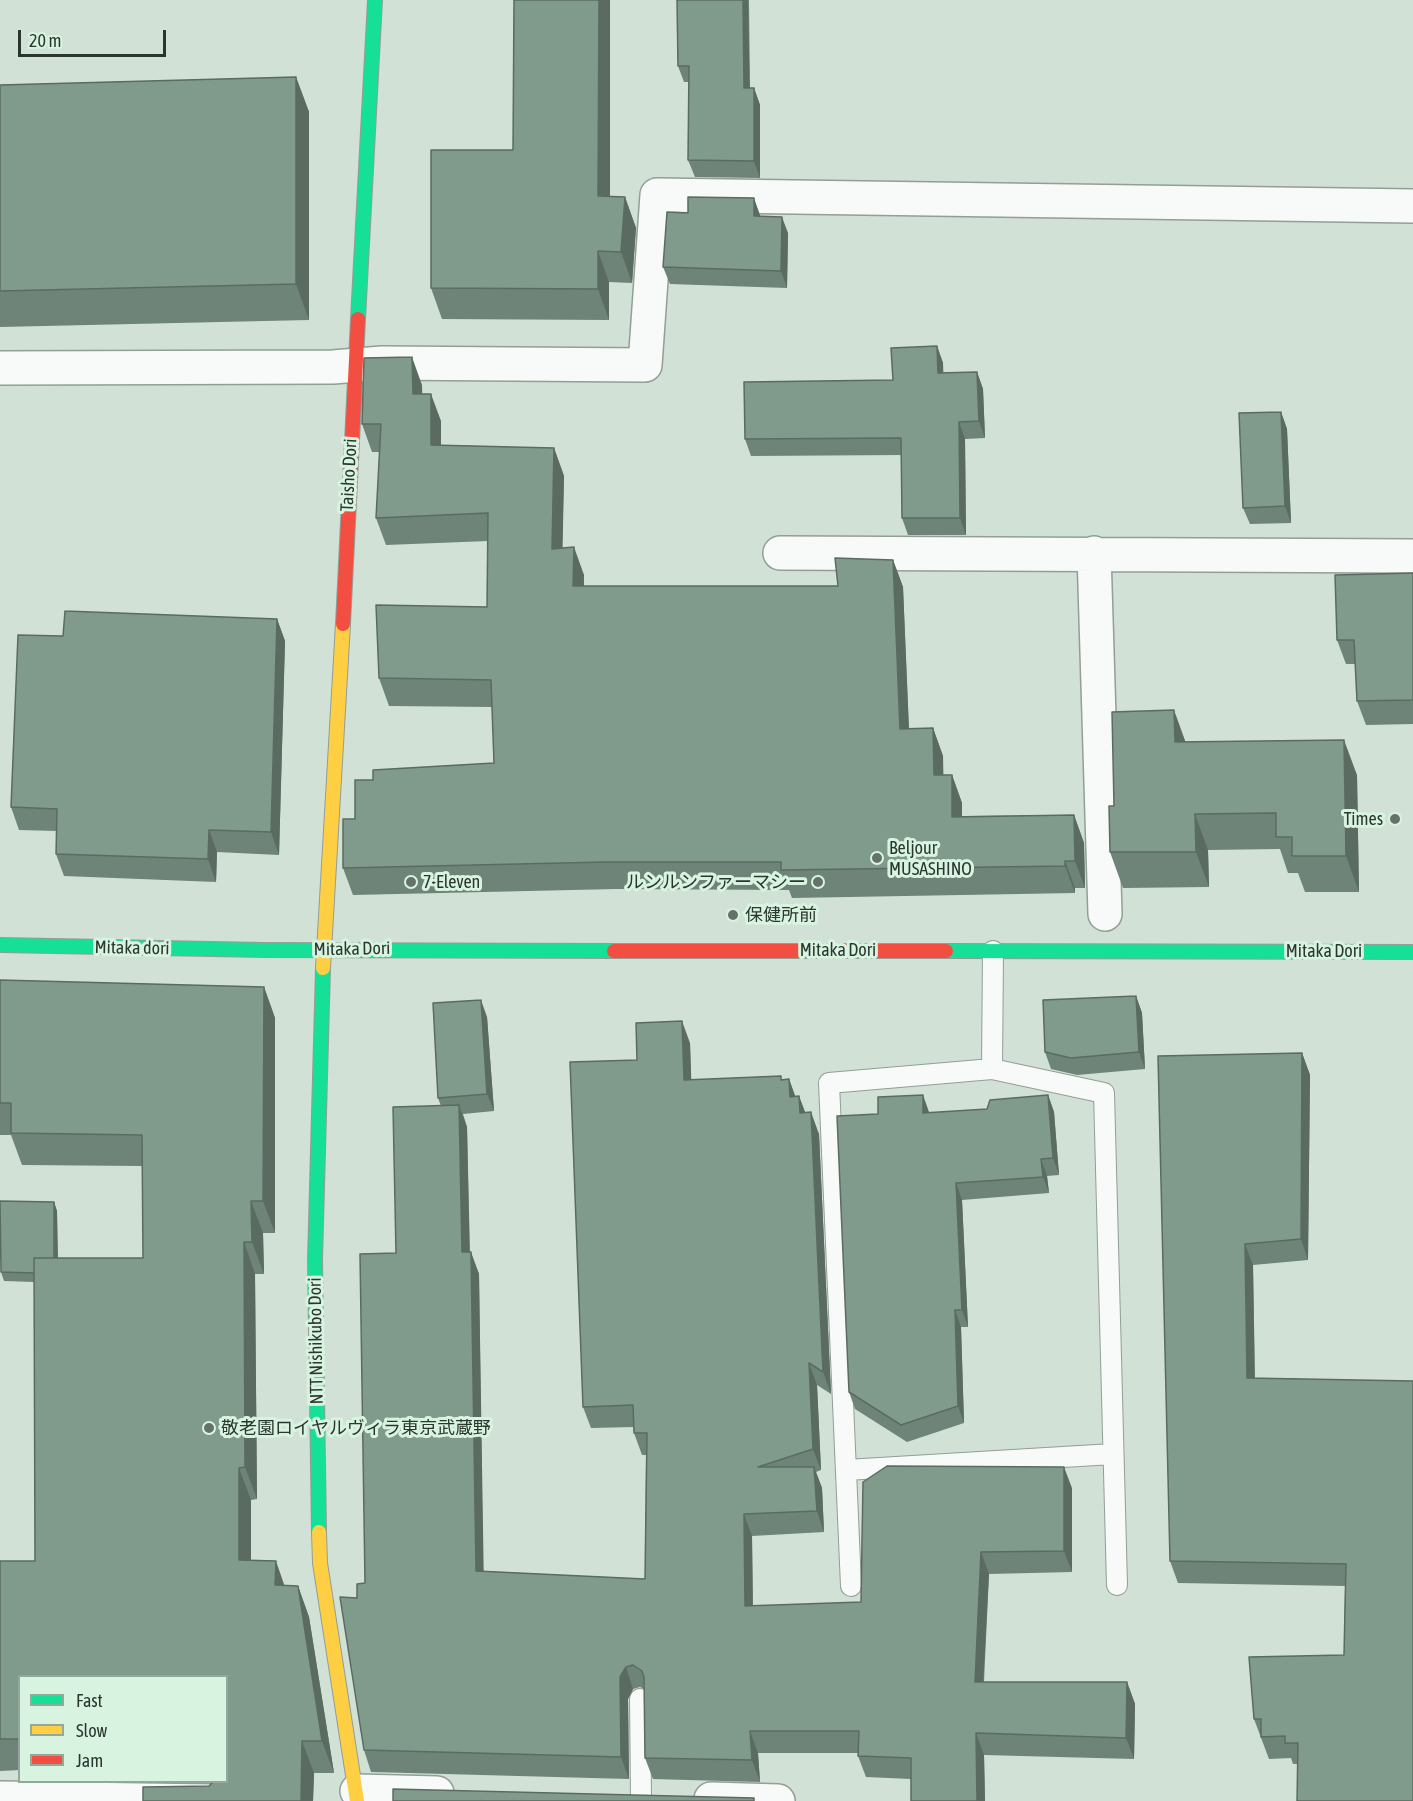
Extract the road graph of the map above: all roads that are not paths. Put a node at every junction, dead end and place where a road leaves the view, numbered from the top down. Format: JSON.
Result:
{"nodes":[{"id":1,"x":375,"y":0,"type":"edge"},
{"id":2,"x":1413,"y":206,"type":"edge"},
{"id":3,"x":354,"y":365,"type":"junction"},
{"id":4,"x":0,"y":368,"type":"edge"},
{"id":5,"x":780,"y":553,"type":"dead end"},
{"id":6,"x":1094,"y":553,"type":"junction"},
{"id":7,"x":1413,"y":556,"type":"edge"},
{"id":8,"x":1105,"y":914,"type":"dead end"},
{"id":9,"x":0,"y":945,"type":"edge"},
{"id":10,"x":323,"y":950,"type":"junction"},
{"id":11,"x":993,"y":951,"type":"junction"},
{"id":12,"x":1413,"y":952,"type":"edge"},
{"id":13,"x":992,"y":1069,"type":"junction"},
{"id":14,"x":1113,"y":1454,"type":"junction"},
{"id":15,"x":846,"y":1470,"type":"junction"},
{"id":16,"x":1116,"y":1585,"type":"dead end"},
{"id":17,"x":851,"y":1586,"type":"dead end"},
{"id":18,"x":640,"y":1699,"type":"edge"},
{"id":19,"x":116,"y":1791,"type":"edge"},
{"id":20,"x":464,"y":1793,"type":"edge"},
{"id":21,"x":357,"y":1796,"type":"edge"},
{"id":22,"x":605,"y":1797,"type":"edge"},
{"id":23,"x":0,"y":1798,"type":"edge"},
{"id":24,"x":641,"y":1798,"type":"junction"},
{"id":25,"x":212,"y":1801,"type":"edge"},
{"id":26,"x":778,"y":1801,"type":"edge"}],
"edges":[{"from":1,"to":3,"type":"street","name":"Taisho Dori"},
{"from":2,"to":3,"type":"street"},
{"from":3,"to":4,"type":"street"},
{"from":3,"to":10,"type":"street","name":"Taisho Dori"},
{"from":5,"to":6,"type":"street"},
{"from":6,"to":7,"type":"street"},
{"from":6,"to":8,"type":"street"},
{"from":9,"to":10,"type":"street","name":"Mitaka Dori"},
{"from":10,"to":11,"type":"street","name":"Mitaka Dori"},
{"from":10,"to":21,"type":"street","name":"NTT Nishikubo Dori"},
{"from":11,"to":12,"type":"street","name":"Mitaka Dori"},
{"from":11,"to":13,"type":"lane"},
{"from":13,"to":14,"type":"lane"},
{"from":13,"to":15,"type":"lane"},
{"from":14,"to":15,"type":"lane"},
{"from":14,"to":16,"type":"lane"},
{"from":15,"to":17,"type":"lane"},
{"from":18,"to":24,"type":"lane"},
{"from":19,"to":23,"type":"street"},
{"from":19,"to":25,"type":"street"},
{"from":20,"to":21,"type":"street"},
{"from":22,"to":24,"type":"street"},
{"from":24,"to":26,"type":"street"}]}
